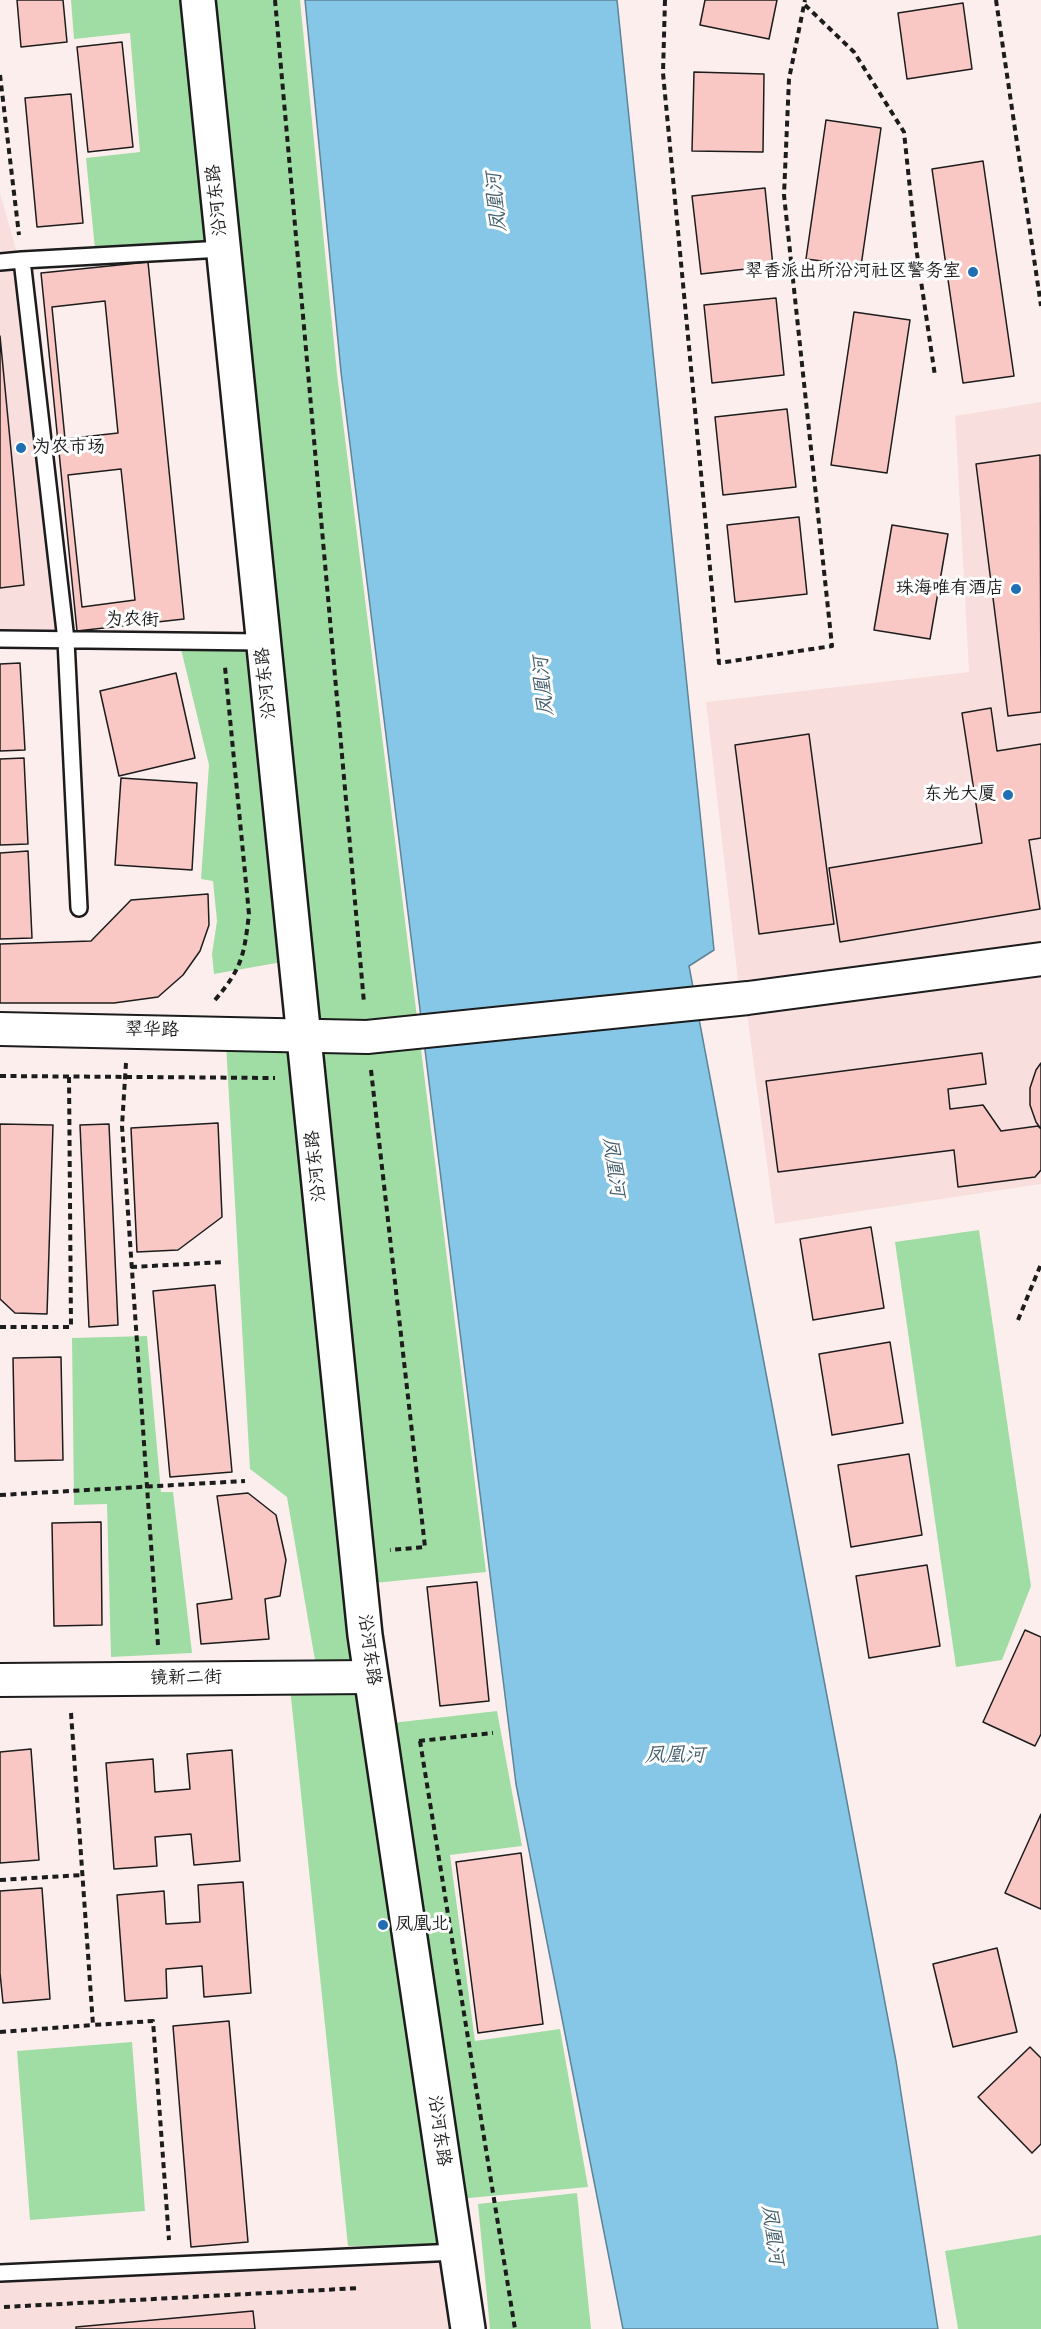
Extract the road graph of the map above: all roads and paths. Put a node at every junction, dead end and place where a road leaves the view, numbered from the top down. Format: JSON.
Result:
{"nodes":[{"id":1,"x":198,"y":0,"type":"edge"},
{"id":2,"x":275,"y":0,"type":"edge"},
{"id":3,"x":665,"y":0,"type":"edge"},
{"id":4,"x":996,"y":0,"type":"edge"},
{"id":5,"x":805,"y":2,"type":"edge"},
{"id":6,"x":0,"y":75,"type":"edge"},
{"id":7,"x":223,"y":249,"type":"junction"},
{"id":8,"x":22,"y":260,"type":"junction"},
{"id":9,"x":0,"y":262,"type":"edge"},
{"id":10,"x":1041,"y":306,"type":"edge"},
{"id":11,"x":935,"y":376,"type":"dead end"},
{"id":12,"x":0,"y":639,"type":"edge"},
{"id":13,"x":66,"y":640,"type":"junction"},
{"id":14,"x":222,"y":641,"type":"junction"},
{"id":15,"x":263,"y":642,"type":"junction"},
{"id":16,"x":79,"y":908,"type":"dead end"},
{"id":17,"x":1041,"y":959,"type":"edge"},
{"id":18,"x":213,"y":1003,"type":"dead end"},
{"id":19,"x":0,"y":1029,"type":"edge"},
{"id":20,"x":128,"y":1031,"type":"junction"},
{"id":21,"x":304,"y":1035,"type":"junction"},
{"id":22,"x":367,"y":1037,"type":"junction"},
{"id":23,"x":0,"y":1076,"type":"edge"},
{"id":24,"x":69,"y":1076,"type":"junction"},
{"id":25,"x":125,"y":1077,"type":"junction"},
{"id":26,"x":308,"y":1078,"type":"junction"},
{"id":27,"x":225,"y":1262,"type":"dead end"},
{"id":28,"x":1041,"y":1264,"type":"edge"},
{"id":29,"x":132,"y":1267,"type":"junction"},
{"id":30,"x":1018,"y":1320,"type":"dead end"},
{"id":31,"x":0,"y":1327,"type":"edge"},
{"id":32,"x":245,"y":1481,"type":"dead end"},
{"id":33,"x":147,"y":1488,"type":"junction"},
{"id":34,"x":0,"y":1495,"type":"edge"},
{"id":35,"x":357,"y":1552,"type":"junction"},
{"id":36,"x":371,"y":1677,"type":"junction"},
{"id":37,"x":161,"y":1679,"type":"junction"},
{"id":38,"x":0,"y":1680,"type":"edge"},
{"id":39,"x":69,"y":1680,"type":"junction"},
{"id":40,"x":493,"y":1733,"type":"dead end"},
{"id":41,"x":420,"y":1741,"type":"junction"},
{"id":42,"x":381,"y":1745,"type":"junction"},
{"id":43,"x":82,"y":1875,"type":"junction"},
{"id":44,"x":0,"y":1880,"type":"edge"},
{"id":45,"x":93,"y":2025,"type":"junction"},
{"id":46,"x":0,"y":2032,"type":"edge"},
{"id":47,"x":456,"y":2252,"type":"junction"},
{"id":48,"x":171,"y":2265,"type":"junction"},
{"id":49,"x":0,"y":2273,"type":"edge"},
{"id":50,"x":360,"y":2288,"type":"dead end"},
{"id":51,"x":4,"y":2307,"type":"dead end"},
{"id":52,"x":468,"y":2329,"type":"edge"},
{"id":53,"x":514,"y":2329,"type":"edge"}],
"edges":[{"from":1,"to":7,"type":"street","name":"沿河东路"},
{"from":2,"to":22,"type":"path"},
{"from":3,"to":5,"type":"path"},
{"from":4,"to":10,"type":"path"},
{"from":5,"to":11,"type":"path"},
{"from":6,"to":8,"type":"path"},
{"from":7,"to":8,"type":"lane"},
{"from":7,"to":15,"type":"street","name":"沿河东路"},
{"from":8,"to":9,"type":"lane"},
{"from":8,"to":13,"type":"lane"},
{"from":12,"to":13,"type":"lane","name":"为农街"},
{"from":13,"to":14,"type":"lane","name":"为农街"},
{"from":13,"to":16,"type":"lane"},
{"from":14,"to":15,"type":"lane","name":"为农街"},
{"from":14,"to":18,"type":"path"},
{"from":15,"to":21,"type":"street","name":"沿河东路"},
{"from":17,"to":22,"type":"street","name":"翠华路"},
{"from":19,"to":20,"type":"street","name":"翠华路"},
{"from":20,"to":21,"type":"street","name":"翠华路"},
{"from":20,"to":25,"type":"path"},
{"from":21,"to":22,"type":"street","name":"翠华路"},
{"from":21,"to":26,"type":"street","name":"沿河东路"},
{"from":22,"to":35,"type":"path"},
{"from":23,"to":24,"type":"path"},
{"from":24,"to":25,"type":"path"},
{"from":24,"to":31,"type":"path"},
{"from":25,"to":26,"type":"path"},
{"from":25,"to":29,"type":"path"},
{"from":26,"to":35,"type":"street","name":"沿河东路"},
{"from":27,"to":29,"type":"path"},
{"from":28,"to":30,"type":"path"},
{"from":29,"to":33,"type":"path"},
{"from":32,"to":33,"type":"path"},
{"from":33,"to":34,"type":"path"},
{"from":33,"to":37,"type":"path"},
{"from":35,"to":36,"type":"street","name":"沿河东路"},
{"from":36,"to":37,"type":"street","name":"镜新二街"},
{"from":36,"to":42,"type":"street","name":"沿河东路"},
{"from":37,"to":39,"type":"street","name":"镜新二街"},
{"from":38,"to":39,"type":"street","name":"镜新二街"},
{"from":39,"to":43,"type":"path"},
{"from":40,"to":41,"type":"path"},
{"from":41,"to":42,"type":"path"},
{"from":41,"to":53,"type":"path"},
{"from":42,"to":47,"type":"street","name":"沿河东路"},
{"from":43,"to":44,"type":"path"},
{"from":43,"to":45,"type":"path"},
{"from":45,"to":46,"type":"path"},
{"from":45,"to":48,"type":"path"},
{"from":47,"to":48,"type":"lane"},
{"from":47,"to":52,"type":"street","name":"沿河东路"},
{"from":48,"to":49,"type":"lane"},
{"from":50,"to":51,"type":"path"}]}
